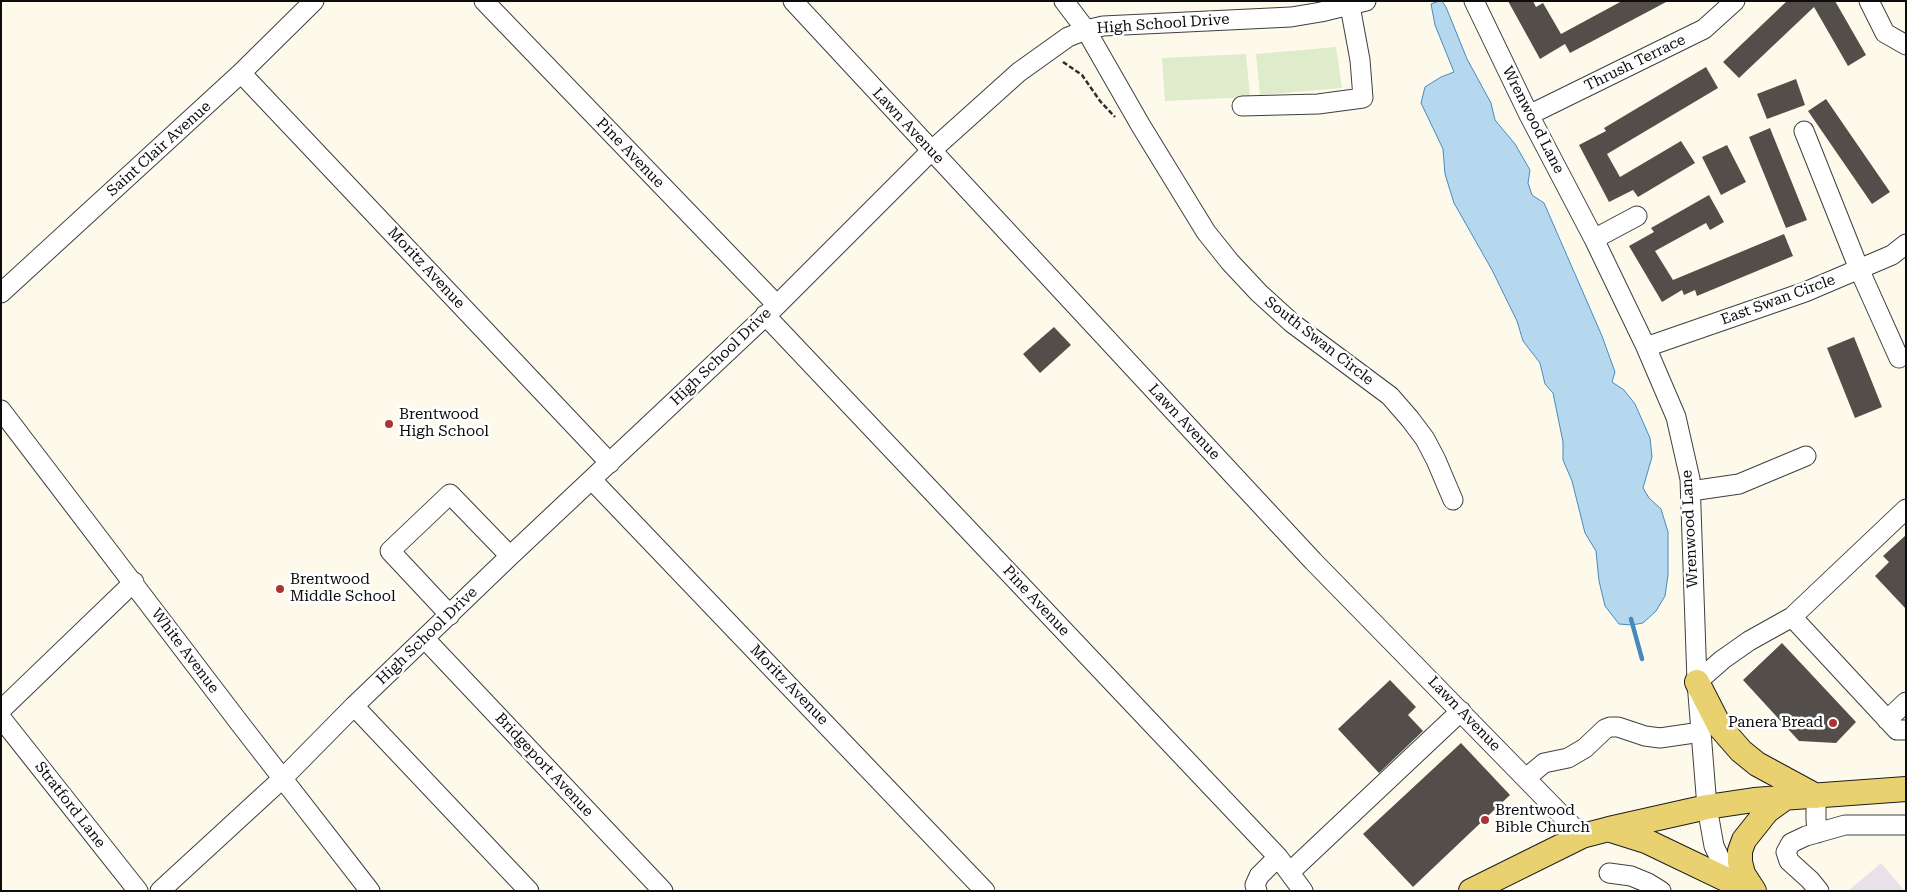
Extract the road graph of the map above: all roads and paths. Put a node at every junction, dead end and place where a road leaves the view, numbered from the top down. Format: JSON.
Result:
{"nodes":[{"id":1,"x":314,"y":1,"type":"edge"},
{"id":2,"x":484,"y":1,"type":"edge"},
{"id":3,"x":793,"y":1,"type":"edge"},
{"id":4,"x":1064,"y":1,"type":"edge"},
{"id":5,"x":1474,"y":1,"type":"edge"},
{"id":6,"x":1735,"y":1,"type":"edge"},
{"id":7,"x":1869,"y":1,"type":"edge"},
{"id":8,"x":1358,"y":4,"type":"edge"},
{"id":9,"x":1086,"y":30,"type":"junction"},
{"id":10,"x":1906,"y":45,"type":"edge"},
{"id":11,"x":1047,"y":52,"type":"junction"},
{"id":12,"x":241,"y":73,"type":"junction"},
{"id":13,"x":1242,"y":106,"type":"dead end"},
{"id":14,"x":1529,"y":115,"type":"junction"},
{"id":15,"x":1141,"y":126,"type":"junction"},
{"id":16,"x":1804,"y":131,"type":"dead end"},
{"id":17,"x":931,"y":151,"type":"junction"},
{"id":18,"x":1637,"y":216,"type":"dead end"},
{"id":19,"x":1594,"y":239,"type":"junction"},
{"id":20,"x":1906,"y":244,"type":"edge"},
{"id":21,"x":1859,"y":269,"type":"junction"},
{"id":22,"x":1,"y":293,"type":"edge"},
{"id":23,"x":771,"y":310,"type":"junction"},
{"id":24,"x":1646,"y":347,"type":"junction"},
{"id":25,"x":1900,"y":358,"type":"dead end"},
{"id":26,"x":1,"y":410,"type":"edge"},
{"id":27,"x":1806,"y":456,"type":"dead end"},
{"id":28,"x":610,"y":463,"type":"junction"},
{"id":29,"x":592,"y":480,"type":"junction"},
{"id":30,"x":1691,"y":491,"type":"junction"},
{"id":31,"x":1452,"y":500,"type":"dead end"},
{"id":32,"x":1906,"y":509,"type":"edge"},
{"id":33,"x":510,"y":556,"type":"junction"},
{"id":34,"x":134,"y":582,"type":"junction"},
{"id":35,"x":450,"y":615,"type":"junction"},
{"id":36,"x":1792,"y":617,"type":"junction"},
{"id":37,"x":425,"y":639,"type":"junction"},
{"id":38,"x":1697,"y":682,"type":"junction"},
{"id":39,"x":1906,"y":702,"type":"edge"},
{"id":40,"x":354,"y":706,"type":"junction"},
{"id":41,"x":1,"y":710,"type":"edge"},
{"id":42,"x":1460,"y":711,"type":"junction"},
{"id":43,"x":1,"y":718,"type":"edge"},
{"id":44,"x":1887,"y":720,"type":"junction"},
{"id":45,"x":1906,"y":730,"type":"edge"},
{"id":46,"x":1701,"y":732,"type":"junction"},
{"id":47,"x":283,"y":778,"type":"junction"},
{"id":48,"x":1526,"y":778,"type":"junction"},
{"id":49,"x":1906,"y":789,"type":"edge"},
{"id":50,"x":1851,"y":794,"type":"junction"},
{"id":51,"x":1816,"y":796,"type":"junction"},
{"id":52,"x":1785,"y":798,"type":"junction"},
{"id":53,"x":1707,"y":807,"type":"junction"},
{"id":54,"x":1852,"y":825,"type":"junction"},
{"id":55,"x":1906,"y":825,"type":"edge"},
{"id":56,"x":1610,"y":829,"type":"junction"},
{"id":57,"x":1817,"y":833,"type":"junction"},
{"id":58,"x":1582,"y":836,"type":"junction"},
{"id":59,"x":1278,"y":856,"type":"junction"},
{"id":60,"x":1290,"y":872,"type":"junction"},
{"id":61,"x":1609,"y":873,"type":"dead end"},
{"id":62,"x":1748,"y":889,"type":"edge"},
{"id":63,"x":1256,"y":890,"type":"edge"},
{"id":64,"x":138,"y":891,"type":"edge"},
{"id":65,"x":160,"y":891,"type":"edge"},
{"id":66,"x":370,"y":891,"type":"edge"},
{"id":67,"x":529,"y":891,"type":"edge"},
{"id":68,"x":663,"y":891,"type":"edge"},
{"id":69,"x":985,"y":891,"type":"edge"},
{"id":70,"x":1303,"y":891,"type":"edge"},
{"id":71,"x":1472,"y":891,"type":"edge"},
{"id":72,"x":1661,"y":891,"type":"edge"},
{"id":73,"x":1819,"y":891,"type":"edge"}],
"edges":[{"from":1,"to":12,"type":"street","name":"Saint Clair Avenue"},
{"from":2,"to":23,"type":"street","name":"Pine Avenue"},
{"from":3,"to":17,"type":"street","name":"Lawn Avenue"},
{"from":4,"to":9,"type":"street","name":"South Swan Circle"},
{"from":5,"to":14,"type":"street","name":"Wrenwood Lane"},
{"from":6,"to":14,"type":"street","name":"Thrush Terrace"},
{"from":7,"to":10,"type":"street"},
{"from":8,"to":9,"type":"street","name":"High School Drive"},
{"from":8,"to":13,"type":"street"},
{"from":9,"to":11,"type":"street","name":"High School Drive"},
{"from":9,"to":15,"type":"street","name":"South Swan Circle"},
{"from":11,"to":15,"type":"path"},
{"from":11,"to":17,"type":"street","name":"High School Drive"},
{"from":12,"to":22,"type":"street","name":"Saint Clair Avenue"},
{"from":12,"to":28,"type":"street","name":"Moritz Avenue"},
{"from":14,"to":19,"type":"street","name":"Wrenwood Lane"},
{"from":15,"to":31,"type":"street","name":"South Swan Circle"},
{"from":16,"to":21,"type":"street"},
{"from":17,"to":23,"type":"street","name":"High School Drive"},
{"from":17,"to":42,"type":"street","name":"Lawn Avenue"},
{"from":18,"to":19,"type":"street"},
{"from":19,"to":24,"type":"street","name":"Wrenwood Lane"},
{"from":20,"to":21,"type":"street","name":"East Swan Circle"},
{"from":21,"to":24,"type":"street","name":"East Swan Circle"},
{"from":21,"to":25,"type":"street"},
{"from":23,"to":28,"type":"street","name":"High School Drive"},
{"from":23,"to":59,"type":"street","name":"Pine Avenue"},
{"from":24,"to":30,"type":"street","name":"Wrenwood Lane"},
{"from":26,"to":34,"type":"street","name":"White Avenue"},
{"from":27,"to":30,"type":"street"},
{"from":28,"to":29,"type":"street","name":"High School Drive"},
{"from":29,"to":33,"type":"street","name":"High School Drive"},
{"from":29,"to":69,"type":"street","name":"Moritz Avenue"},
{"from":30,"to":38,"type":"street","name":"Wrenwood Lane"},
{"from":32,"to":36,"type":"street"},
{"from":33,"to":35,"type":"street","name":"High School Drive"},
{"from":33,"to":35,"type":"street"},
{"from":34,"to":41,"type":"street"},
{"from":34,"to":47,"type":"street","name":"White Avenue"},
{"from":35,"to":37,"type":"street","name":"High School Drive"},
{"from":36,"to":38,"type":"street"},
{"from":36,"to":44,"type":"street"},
{"from":37,"to":40,"type":"street","name":"High School Drive"},
{"from":37,"to":68,"type":"street","name":"Bridgeport Avenue"},
{"from":38,"to":46,"type":"street","name":"Wrenwood Lane"},
{"from":38,"to":51,"type":"main road"},
{"from":39,"to":44,"type":"street"},
{"from":40,"to":47,"type":"street","name":"High School Drive"},
{"from":40,"to":67,"type":"street"},
{"from":42,"to":48,"type":"street","name":"Lawn Avenue"},
{"from":42,"to":60,"type":"street"},
{"from":43,"to":64,"type":"street","name":"Stratford Lane"},
{"from":44,"to":45,"type":"street"},
{"from":46,"to":48,"type":"street"},
{"from":46,"to":53,"type":"street","name":"Wrenwood Lane"},
{"from":47,"to":65,"type":"street","name":"High School Drive"},
{"from":47,"to":66,"type":"street","name":"White Avenue"},
{"from":48,"to":58,"type":"street","name":"Lawn Avenue"},
{"from":49,"to":50,"type":"main road"},
{"from":50,"to":51,"type":"main road"},
{"from":50,"to":54,"type":"street"},
{"from":51,"to":52,"type":"main road"},
{"from":51,"to":57,"type":"street"},
{"from":52,"to":53,"type":"main road"},
{"from":52,"to":62,"type":"main road"},
{"from":53,"to":56,"type":"main road"},
{"from":53,"to":62,"type":"street","name":"Wrenwood Lane"},
{"from":54,"to":55,"type":"street"},
{"from":54,"to":57,"type":"street"},
{"from":56,"to":58,"type":"main road"},
{"from":56,"to":62,"type":"main road"},
{"from":57,"to":73,"type":"street"},
{"from":58,"to":71,"type":"main road"},
{"from":59,"to":60,"type":"street","name":"Pine Avenue"},
{"from":59,"to":63,"type":"street"},
{"from":60,"to":70,"type":"street","name":"Pine Avenue"},
{"from":61,"to":72,"type":"street"}]}
